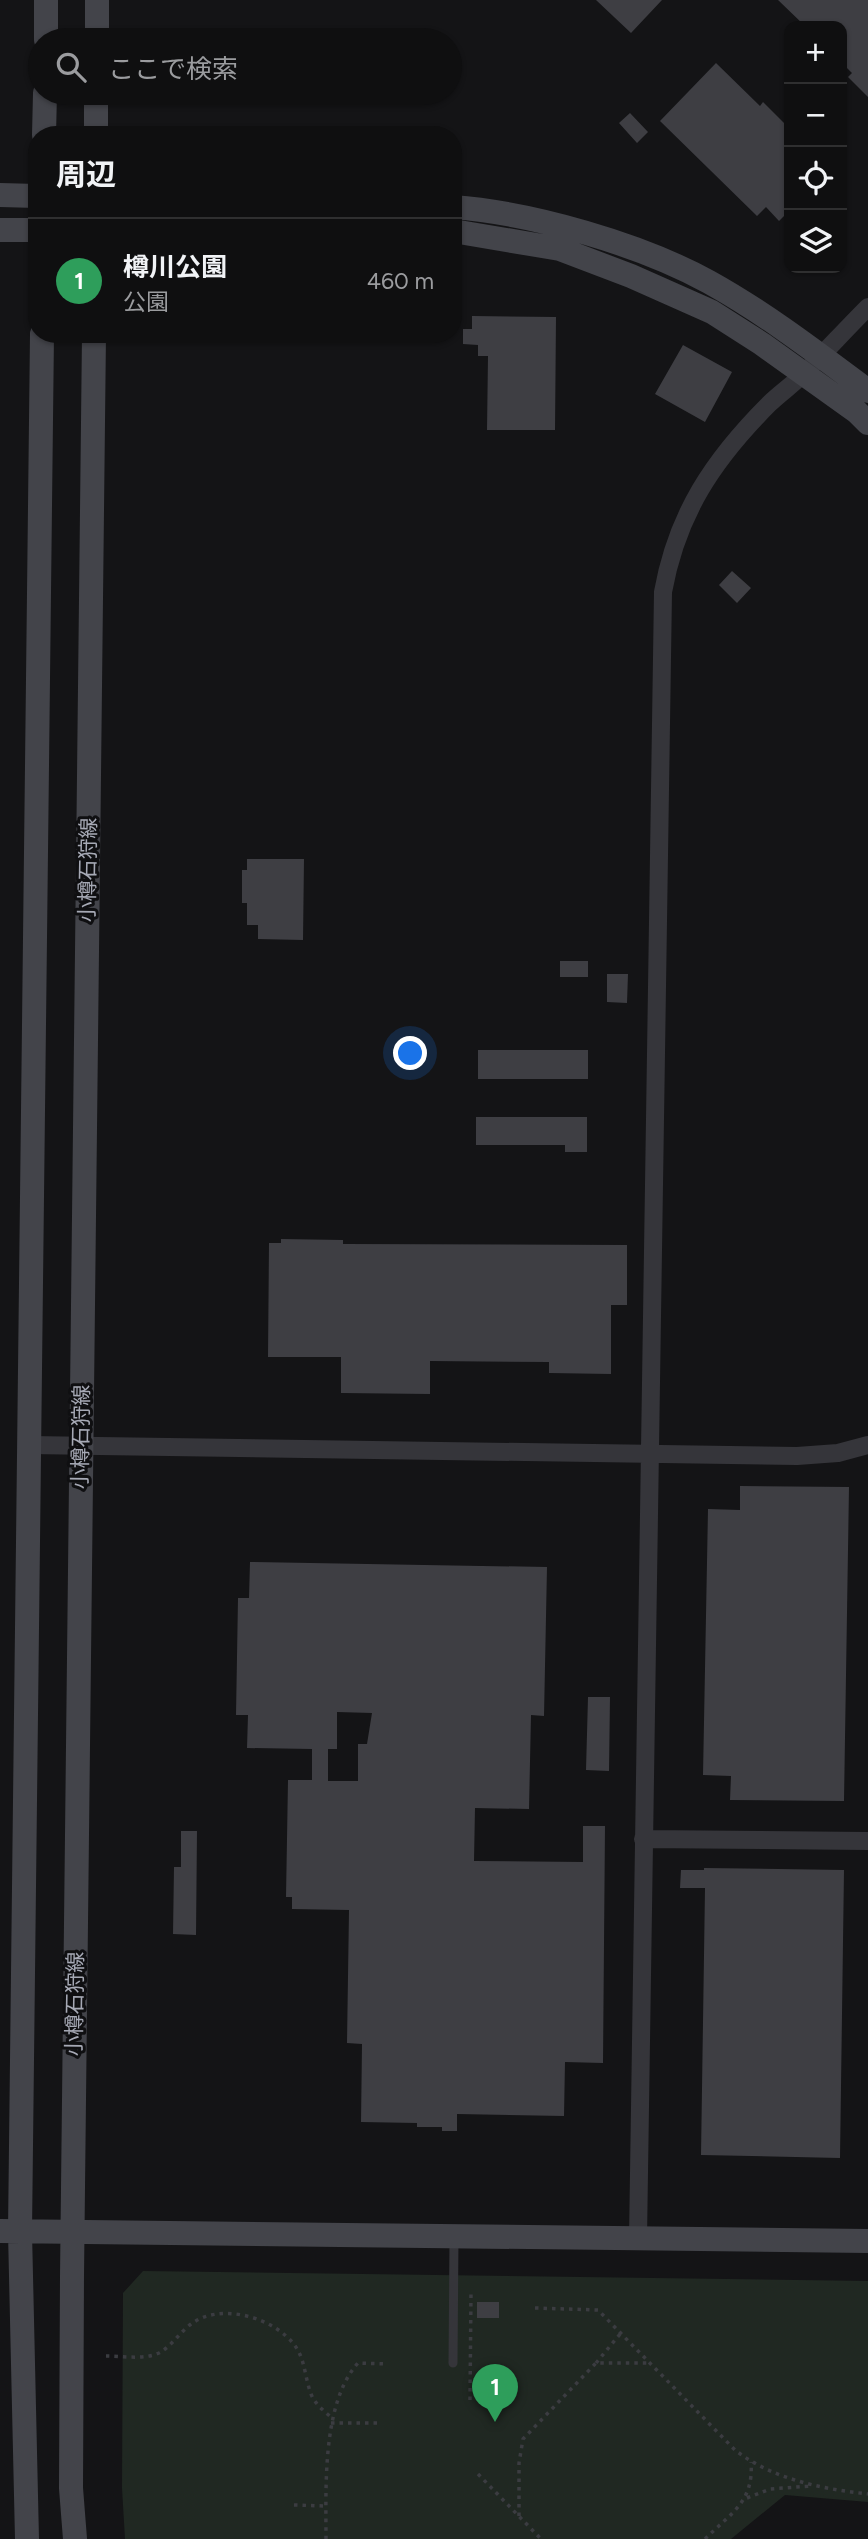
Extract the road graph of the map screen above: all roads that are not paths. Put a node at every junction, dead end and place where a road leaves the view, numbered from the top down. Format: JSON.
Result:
{"nodes":[{"id":1,"x":46,"y":0,"type":"edge"},
{"id":2,"x":97,"y":0,"type":"edge"},
{"id":3,"x":46,"y":28,"type":"edge"},
{"id":4,"x":97,"y":28,"type":"edge"},
{"id":5,"x":45,"y":105,"type":"edge"},
{"id":6,"x":96,"y":105,"type":"edge"},
{"id":7,"x":44,"y":126,"type":"edge"},
{"id":8,"x":96,"y":126,"type":"edge"},
{"id":9,"x":0,"y":195,"type":"edge"},
{"id":10,"x":28,"y":196,"type":"edge"},
{"id":11,"x":462,"y":208,"type":"edge"},
{"id":12,"x":0,"y":230,"type":"edge"},
{"id":13,"x":28,"y":230,"type":"edge"},
{"id":14,"x":462,"y":233,"type":"edge"},
{"id":15,"x":868,"y":307,"type":"edge"},
{"id":16,"x":41,"y":343,"type":"edge"},
{"id":17,"x":94,"y":343,"type":"edge"},
{"id":18,"x":812,"y":365,"type":"junction"},
{"id":19,"x":868,"y":391,"type":"edge"},
{"id":20,"x":868,"y":423,"type":"edge"},
{"id":21,"x":81,"y":1444,"type":"junction"},
{"id":22,"x":29,"y":1445,"type":"junction"},
{"id":23,"x":868,"y":1446,"type":"edge"},
{"id":24,"x":649,"y":1452,"type":"junction"},
{"id":25,"x":643,"y":1839,"type":"junction"},
{"id":26,"x":868,"y":1841,"type":"edge"},
{"id":27,"x":72,"y":2231,"type":"junction"},
{"id":28,"x":10,"y":2232,"type":"edge"},
{"id":29,"x":454,"y":2237,"type":"junction"},
{"id":30,"x":638,"y":2239,"type":"junction"},
{"id":31,"x":868,"y":2241,"type":"edge"},
{"id":32,"x":453,"y":2362,"type":"dead end"},
{"id":33,"x":27,"y":2539,"type":"edge"},
{"id":34,"x":75,"y":2539,"type":"edge"}],
"edges":[{"from":1,"to":3,"type":"main road"},
{"from":2,"to":4,"type":"main road"},
{"from":5,"to":7,"type":"main road"},
{"from":6,"to":8,"type":"main road"},
{"from":9,"to":10,"type":"main road"},
{"from":11,"to":18,"type":"main road"},
{"from":12,"to":13,"type":"main road"},
{"from":14,"to":18,"type":"main road"},
{"from":15,"to":18,"type":"street"},
{"from":16,"to":22,"type":"main road"},
{"from":17,"to":21,"type":"main road","name":"小樽石狩線"},
{"from":18,"to":19,"type":"main road"},
{"from":18,"to":20,"type":"main road"},
{"from":18,"to":24,"type":"street"},
{"from":21,"to":22,"type":"street"},
{"from":21,"to":24,"type":"street"},
{"from":21,"to":27,"type":"main road","name":"小樽石狩線"},
{"from":22,"to":28,"type":"main road"},
{"from":23,"to":24,"type":"street"},
{"from":24,"to":25,"type":"street"},
{"from":25,"to":26,"type":"street"},
{"from":25,"to":30,"type":"street"},
{"from":27,"to":28,"type":"main road"},
{"from":27,"to":29,"type":"main road"},
{"from":27,"to":34,"type":"main road","name":"小樽石狩線"},
{"from":28,"to":33,"type":"main road"},
{"from":29,"to":30,"type":"main road"},
{"from":29,"to":32,"type":"lane"},
{"from":30,"to":31,"type":"main road"}]}
